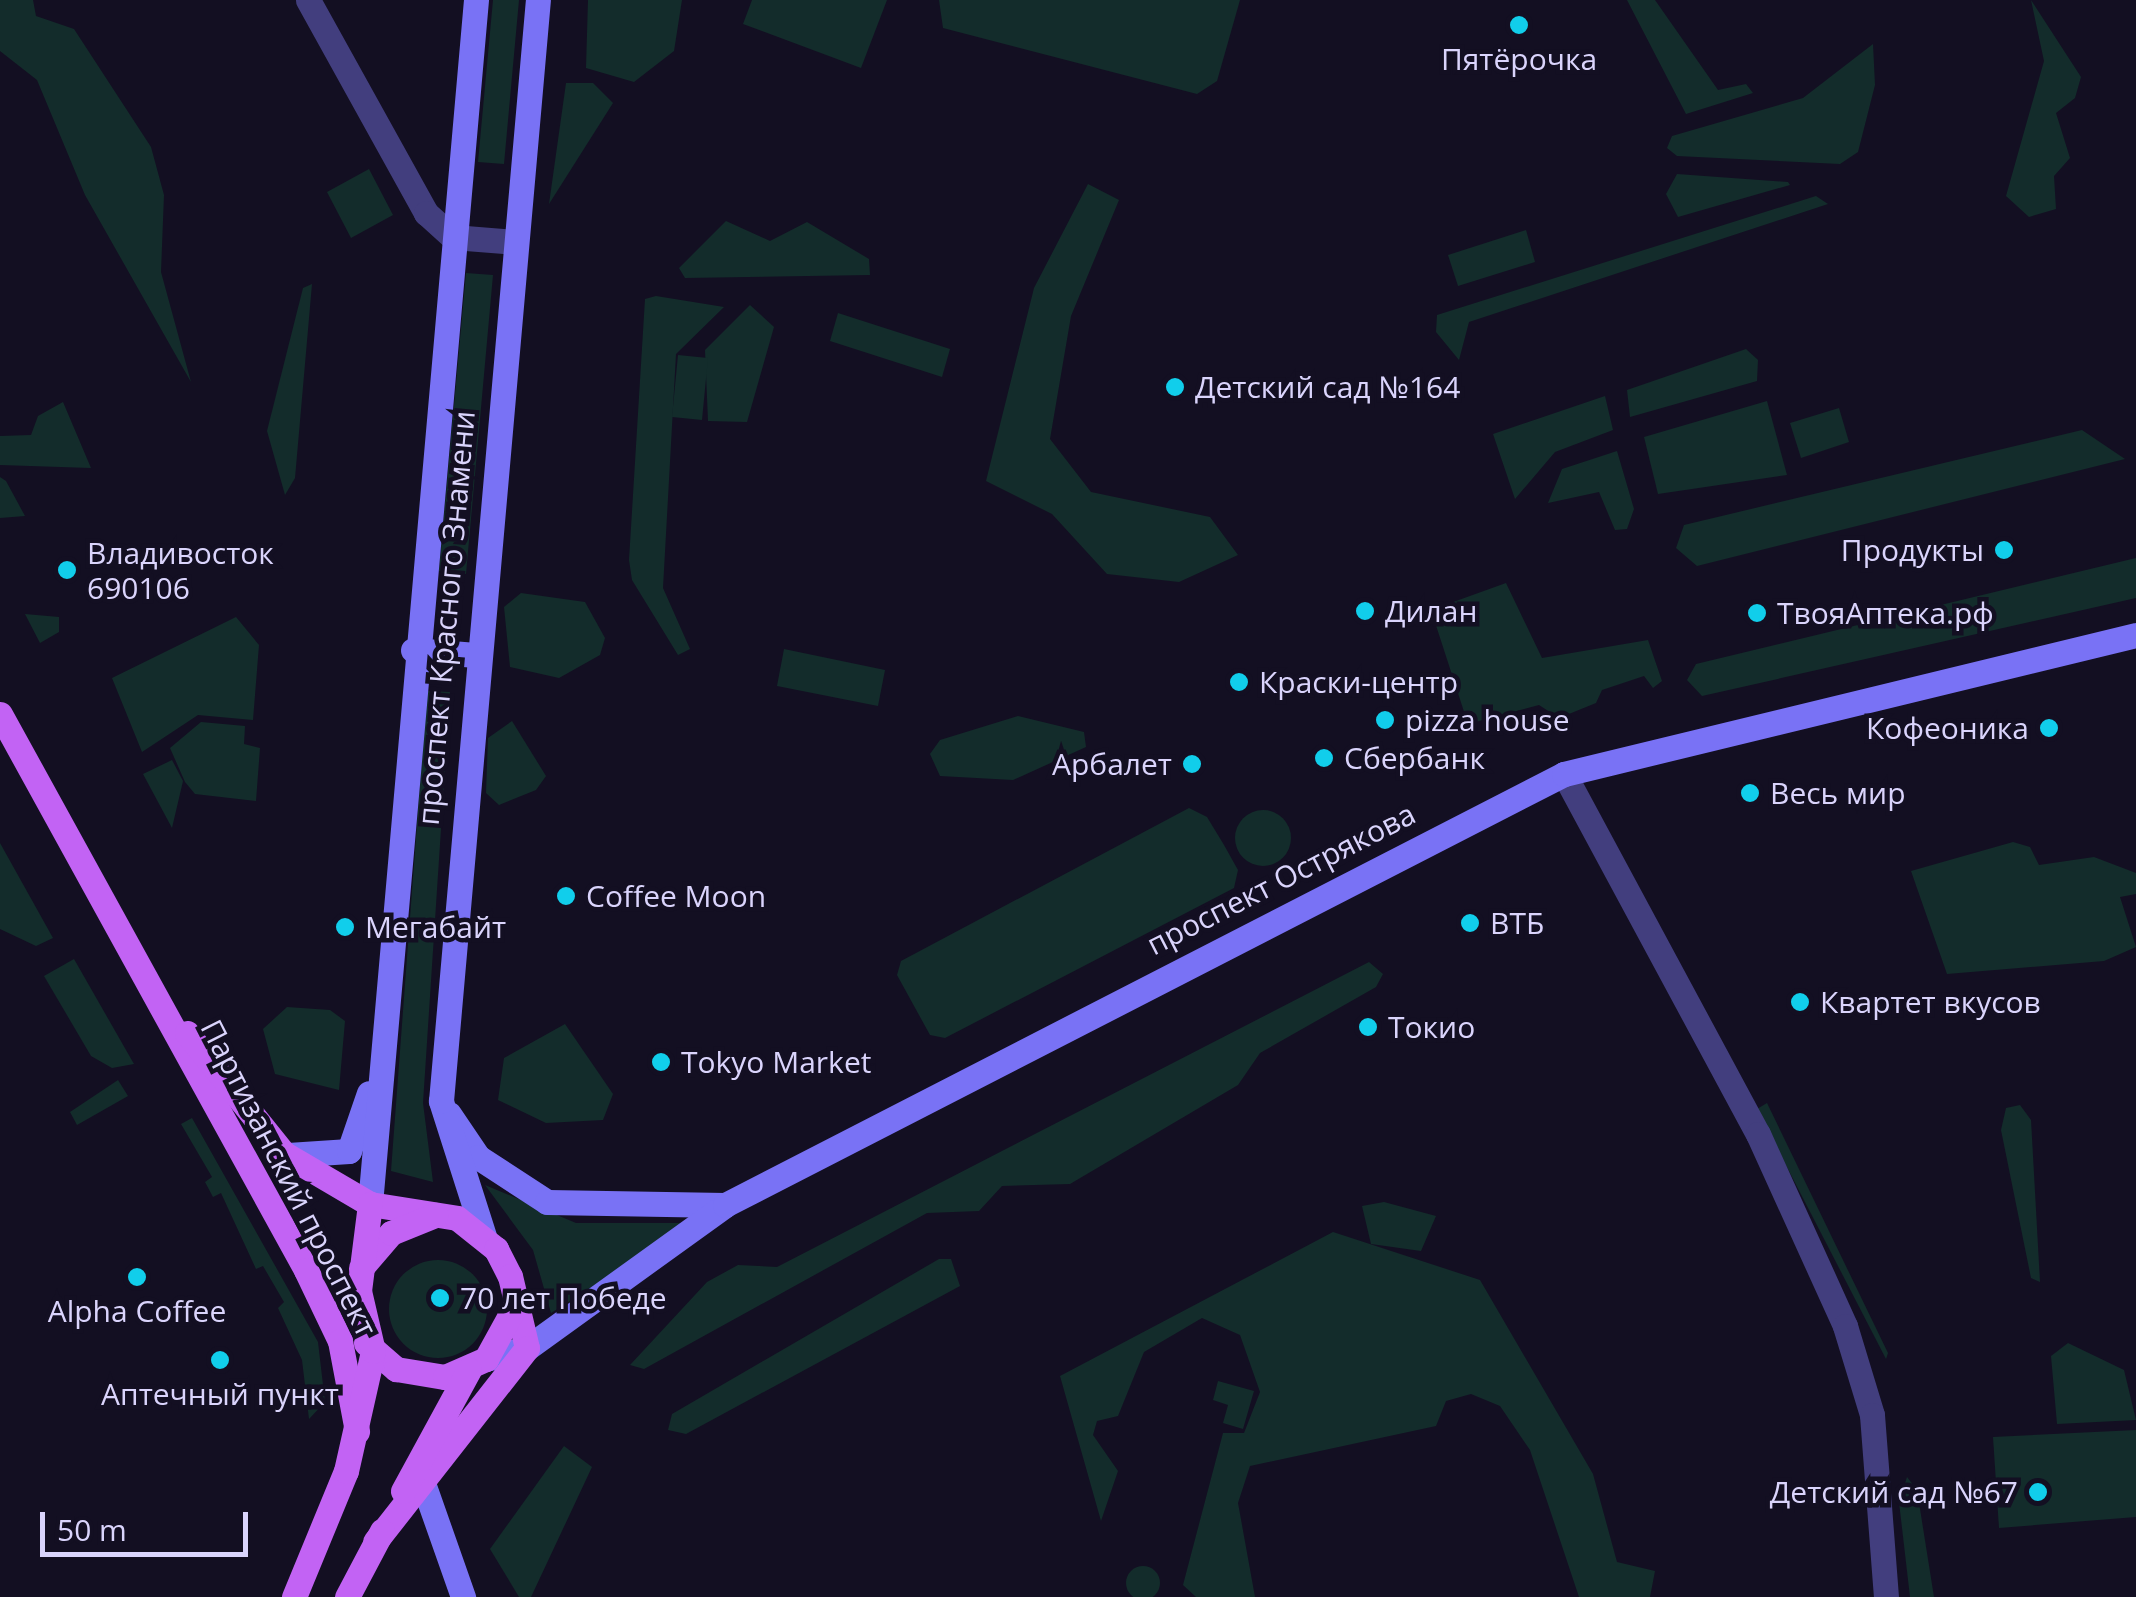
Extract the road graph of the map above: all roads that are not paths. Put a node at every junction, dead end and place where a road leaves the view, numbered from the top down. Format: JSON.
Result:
{"nodes":[{"id":1,"x":308,"y":0,"type":"edge"},
{"id":2,"x":476,"y":0,"type":"edge"},
{"id":3,"x":538,"y":0,"type":"edge"},
{"id":4,"x":453,"y":237,"type":"junction"},
{"id":5,"x":515,"y":242,"type":"junction"},
{"id":6,"x":2136,"y":635,"type":"edge"},
{"id":7,"x":413,"y":650,"type":"junction"},
{"id":8,"x":476,"y":655,"type":"junction"},
{"id":9,"x":0,"y":714,"type":"edge"},
{"id":10,"x":1564,"y":774,"type":"junction"},
{"id":11,"x":171,"y":1015,"type":"junction"},
{"id":12,"x":379,"y":1070,"type":"junction"},
{"id":13,"x":441,"y":1101,"type":"junction"},
{"id":14,"x":282,"y":1154,"type":"junction"},
{"id":15,"x":370,"y":1204,"type":"junction"},
{"id":16,"x":725,"y":1205,"type":"junction"},
{"id":17,"x":443,"y":1213,"type":"junction"},
{"id":18,"x":484,"y":1236,"type":"junction"},
{"id":19,"x":306,"y":1270,"type":"junction"},
{"id":20,"x":359,"y":1272,"type":"junction"},
{"id":21,"x":514,"y":1308,"type":"junction"},
{"id":22,"x":527,"y":1348,"type":"junction"},
{"id":23,"x":373,"y":1351,"type":"junction"},
{"id":24,"x":478,"y":1364,"type":"junction"},
{"id":25,"x":357,"y":1431,"type":"junction"},
{"id":26,"x":424,"y":1486,"type":"junction"},
{"id":27,"x":376,"y":1542,"type":"junction"},
{"id":28,"x":294,"y":1597,"type":"edge"},
{"id":29,"x":346,"y":1597,"type":"edge"},
{"id":30,"x":463,"y":1597,"type":"edge"},
{"id":31,"x":1886,"y":1597,"type":"edge"}],
"edges":[{"from":1,"to":4,"type":"street"},
{"from":2,"to":4,"type":"main road","name":"проспект Красного Знамени"},
{"from":3,"to":5,"type":"main road","name":"проспект Красного Знамени"},
{"from":4,"to":5,"type":"street"},
{"from":4,"to":7,"type":"main road","name":"проспект Красного Знамени"},
{"from":5,"to":8,"type":"main road","name":"проспект Красного Знамени"},
{"from":6,"to":10,"type":"main road","name":"проспект Острякова"},
{"from":7,"to":8,"type":"main road"},
{"from":7,"to":12,"type":"main road","name":"проспект Красного Знамени"},
{"from":8,"to":13,"type":"main road","name":"проспект Красного Знамени"},
{"from":9,"to":11,"type":"main road","name":"Партизанский проспект"},
{"from":10,"to":16,"type":"main road","name":"проспект Острякова"},
{"from":10,"to":31,"type":"street"},
{"from":11,"to":14,"type":"main road","name":"Партизанский проспект"},
{"from":11,"to":19,"type":"main road","name":"Партизанский проспект"},
{"from":12,"to":14,"type":"main road","name":"проспект Красного Знамени"},
{"from":12,"to":15,"type":"main road","name":"проспект Красного Знамени"},
{"from":13,"to":16,"type":"main road"},
{"from":13,"to":18,"type":"main road","name":"проспект Красного Знамени"},
{"from":14,"to":15,"type":"main road","name":"Партизанский проспект"},
{"from":15,"to":17,"type":"main road"},
{"from":15,"to":20,"type":"main road"},
{"from":16,"to":22,"type":"main road","name":"проспект Острякова"},
{"from":17,"to":18,"type":"main road"},
{"from":17,"to":20,"type":"main road"},
{"from":18,"to":21,"type":"main road"},
{"from":19,"to":23,"type":"main road"},
{"from":19,"to":25,"type":"main road","name":"Партизанский проспект"},
{"from":20,"to":23,"type":"main road"},
{"from":21,"to":22,"type":"main road"},
{"from":21,"to":24,"type":"main road"},
{"from":22,"to":24,"type":"main road"},
{"from":22,"to":26,"type":"main road"},
{"from":23,"to":24,"type":"main road"},
{"from":23,"to":25,"type":"main road"},
{"from":24,"to":27,"type":"main road"},
{"from":25,"to":28,"type":"main road"},
{"from":26,"to":27,"type":"main road"},
{"from":26,"to":30,"type":"main road"},
{"from":27,"to":29,"type":"main road"}]}
